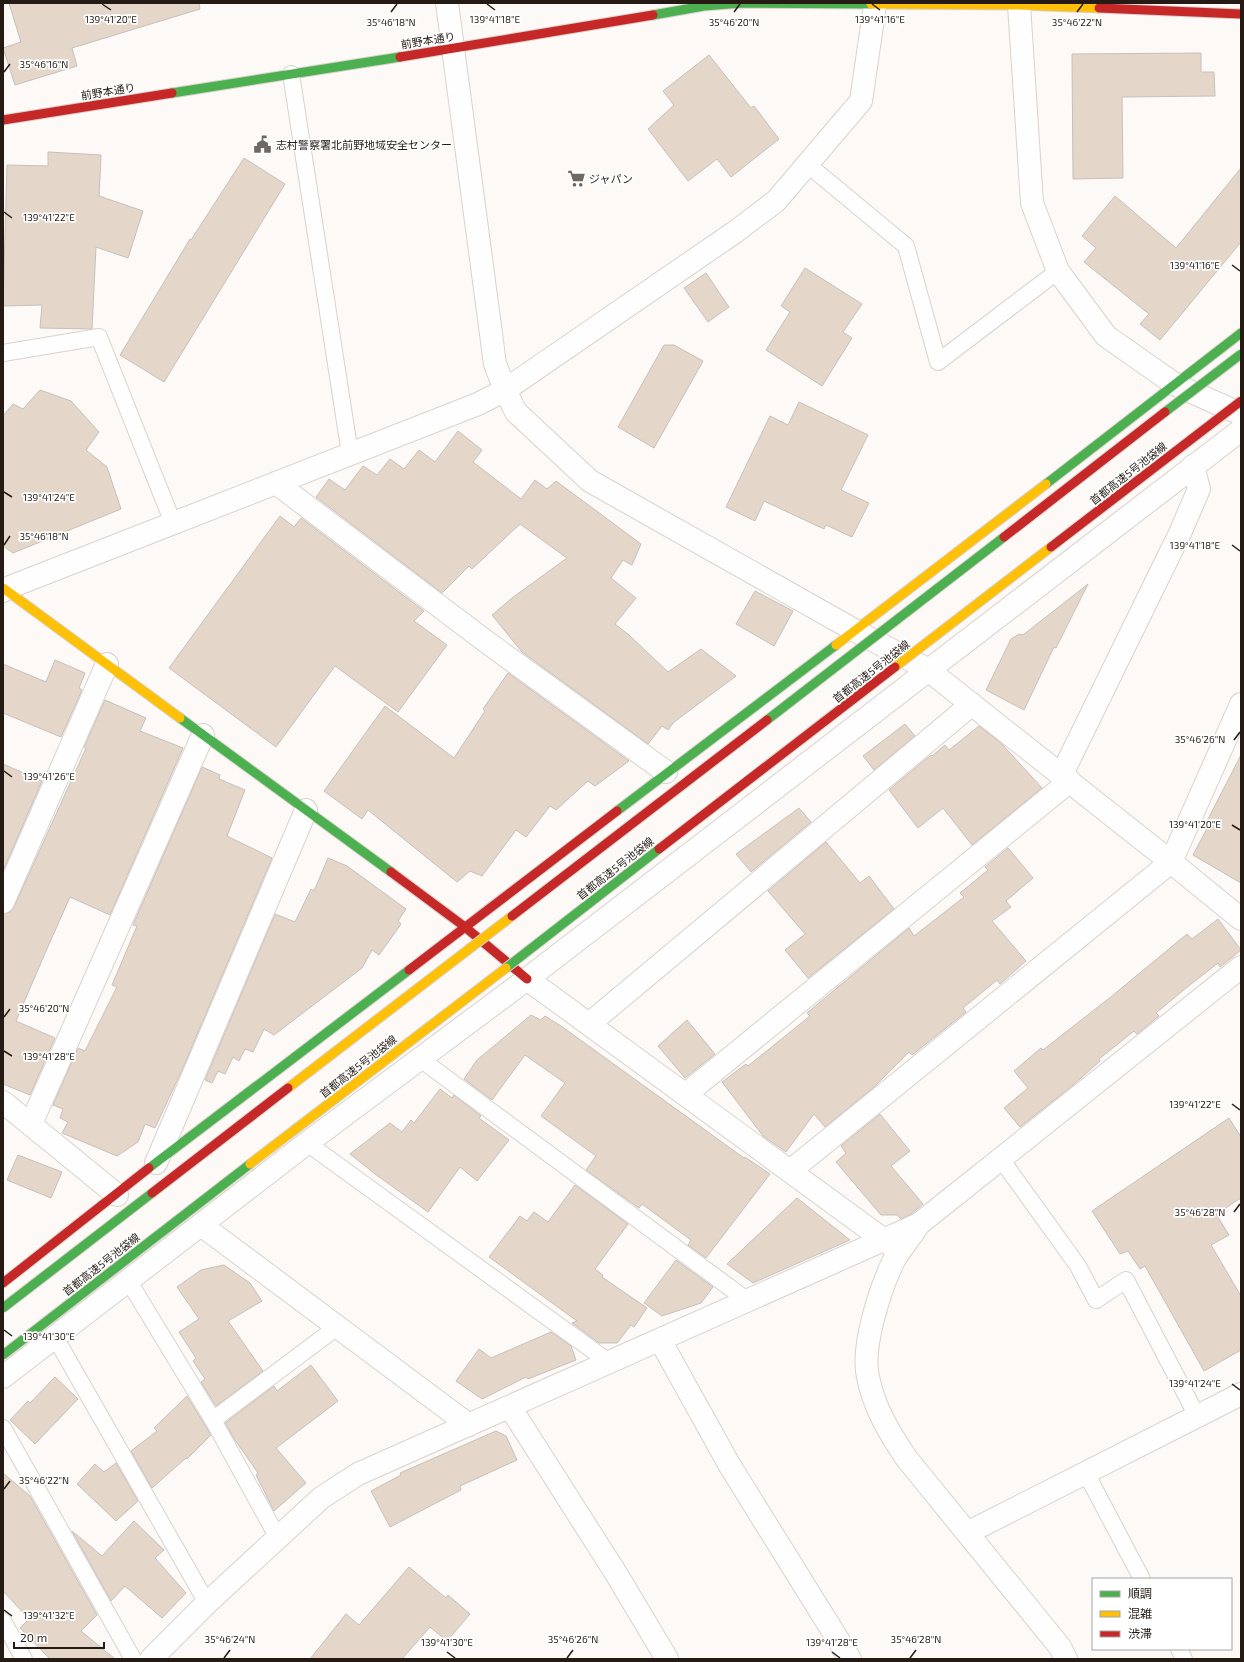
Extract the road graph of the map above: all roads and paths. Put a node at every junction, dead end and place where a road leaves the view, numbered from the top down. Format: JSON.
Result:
{"nodes":[{"id":1,"x":447,"y":3,"type":"edge"},
{"id":2,"x":1019,"y":4,"type":"edge"},
{"id":3,"x":875,"y":5,"type":"junction"},
{"id":4,"x":1139,"y":6,"type":"edge"},
{"id":5,"x":1241,"y":14,"type":"edge"},
{"id":6,"x":454,"y":48,"type":"junction"},
{"id":7,"x":291,"y":74,"type":"junction"},
{"id":8,"x":3,"y":120,"type":"edge"},
{"id":9,"x":807,"y":164,"type":"junction"},
{"id":10,"x":1058,"y":271,"type":"junction"},
{"id":11,"x":1241,"y":333,"type":"edge"},
{"id":12,"x":3,"y":353,"type":"edge"},
{"id":13,"x":1241,"y":354,"type":"edge"},
{"id":14,"x":1176,"y":385,"type":"junction"},
{"id":15,"x":505,"y":390,"type":"junction"},
{"id":16,"x":1241,"y":401,"type":"edge"},
{"id":17,"x":1241,"y":414,"type":"edge"},
{"id":18,"x":1241,"y":430,"type":"edge"},
{"id":19,"x":350,"y":454,"type":"junction"},
{"id":20,"x":1193,"y":466,"type":"junction"},
{"id":21,"x":276,"y":483,"type":"junction"},
{"id":22,"x":173,"y":523,"type":"junction"},
{"id":23,"x":4,"y":589,"type":"edge"},
{"id":24,"x":854,"y":630,"type":"junction"},
{"id":25,"x":107,"y":664,"type":"junction"},
{"id":26,"x":927,"y":669,"type":"junction"},
{"id":27,"x":972,"y":704,"type":"junction"},
{"id":28,"x":1241,"y":704,"type":"edge"},
{"id":29,"x":203,"y":735,"type":"junction"},
{"id":30,"x":666,"y":772,"type":"junction"},
{"id":31,"x":1066,"y":778,"type":"junction"},
{"id":32,"x":306,"y":810,"type":"junction"},
{"id":33,"x":1171,"y":862,"type":"junction"},
{"id":34,"x":3,"y":902,"type":"edge"},
{"id":35,"x":1241,"y":919,"type":"edge"},
{"id":36,"x":465,"y":927,"type":"junction"},
{"id":37,"x":1241,"y":968,"type":"edge"},
{"id":38,"x":527,"y":978,"type":"junction"},
{"id":39,"x":589,"y":1024,"type":"junction"},
{"id":40,"x":419,"y":1058,"type":"junction"},
{"id":41,"x":686,"y":1094,"type":"junction"},
{"id":42,"x":3,"y":1102,"type":"edge"},
{"id":43,"x":31,"y":1124,"type":"junction"},
{"id":44,"x":307,"y":1143,"type":"junction"},
{"id":45,"x":1001,"y":1159,"type":"junction"},
{"id":46,"x":156,"y":1163,"type":"junction"},
{"id":47,"x":790,"y":1171,"type":"junction"},
{"id":48,"x":116,"y":1195,"type":"junction"},
{"id":49,"x":201,"y":1225,"type":"junction"},
{"id":50,"x":893,"y":1246,"type":"junction"},
{"id":51,"x":128,"y":1280,"type":"junction"},
{"id":52,"x":3,"y":1283,"type":"edge"},
{"id":53,"x":748,"y":1301,"type":"junction"},
{"id":54,"x":3,"y":1308,"type":"edge"},
{"id":55,"x":337,"y":1327,"type":"junction"},
{"id":56,"x":55,"y":1337,"type":"junction"},
{"id":57,"x":660,"y":1340,"type":"junction"},
{"id":58,"x":3,"y":1355,"type":"edge"},
{"id":59,"x":609,"y":1362,"type":"junction"},
{"id":60,"x":3,"y":1377,"type":"edge"},
{"id":61,"x":1241,"y":1394,"type":"edge"},
{"id":62,"x":510,"y":1407,"type":"junction"},
{"id":63,"x":1197,"y":1416,"type":"junction"},
{"id":64,"x":213,"y":1420,"type":"junction"},
{"id":65,"x":469,"y":1425,"type":"junction"},
{"id":66,"x":3,"y":1428,"type":"edge"},
{"id":67,"x":1086,"y":1473,"type":"junction"},
{"id":68,"x":967,"y":1533,"type":"junction"},
{"id":69,"x":278,"y":1538,"type":"junction"},
{"id":70,"x":1141,"y":1578,"type":"edge"},
{"id":71,"x":207,"y":1603,"type":"junction"},
{"id":72,"x":3,"y":1621,"type":"edge"},
{"id":73,"x":1180,"y":1650,"type":"edge"},
{"id":74,"x":24,"y":1659,"type":"edge"},
{"id":75,"x":133,"y":1659,"type":"edge"},
{"id":76,"x":151,"y":1659,"type":"edge"},
{"id":77,"x":667,"y":1659,"type":"edge"},
{"id":78,"x":850,"y":1659,"type":"edge"},
{"id":79,"x":1066,"y":1659,"type":"edge"},
{"id":80,"x":1184,"y":1659,"type":"edge"}],
"edges":[{"from":1,"to":6,"type":"street"},
{"from":2,"to":3,"type":"main road","name":"前野本通り"},
{"from":2,"to":4,"type":"main road","name":"前野本通り"},
{"from":2,"to":10,"type":"street"},
{"from":3,"to":6,"type":"main road","name":"前野本通り"},
{"from":3,"to":9,"type":"street"},
{"from":4,"to":5,"type":"main road","name":"前野本通り"},
{"from":6,"to":7,"type":"main road","name":"前野本通り"},
{"from":6,"to":15,"type":"street"},
{"from":7,"to":8,"type":"main road","name":"前野本通り"},
{"from":7,"to":19,"type":"lane"},
{"from":9,"to":10,"type":"lane"},
{"from":9,"to":15,"type":"street"},
{"from":10,"to":14,"type":"street"},
{"from":11,"to":14,"type":"main road"},
{"from":12,"to":22,"type":"lane"},
{"from":13,"to":54,"type":"main road","bridge":true},
{"from":14,"to":17,"type":"street"},
{"from":14,"to":24,"type":"main road"},
{"from":15,"to":19,"type":"street"},
{"from":15,"to":24,"type":"street"},
{"from":16,"to":58,"type":"main road","name":"首都高速5号池袋線","bridge":true},
{"from":18,"to":20,"type":"street"},
{"from":19,"to":21,"type":"street"},
{"from":20,"to":26,"type":"street"},
{"from":20,"to":31,"type":"street"},
{"from":21,"to":22,"type":"street"},
{"from":21,"to":30,"type":"street"},
{"from":22,"to":23,"type":"street"},
{"from":23,"to":25,"type":"main road"},
{"from":24,"to":26,"type":"street"},
{"from":24,"to":30,"type":"main road"},
{"from":25,"to":29,"type":"main road"},
{"from":25,"to":34,"type":"street"},
{"from":26,"to":27,"type":"street"},
{"from":26,"to":38,"type":"street"},
{"from":27,"to":31,"type":"street"},
{"from":27,"to":39,"type":"street"},
{"from":28,"to":33,"type":"street"},
{"from":29,"to":32,"type":"main road"},
{"from":29,"to":43,"type":"street"},
{"from":30,"to":36,"type":"main road"},
{"from":31,"to":33,"type":"street"},
{"from":31,"to":41,"type":"street"},
{"from":32,"to":36,"type":"main road"},
{"from":32,"to":46,"type":"street"},
{"from":33,"to":35,"type":"street"},
{"from":33,"to":47,"type":"street"},
{"from":36,"to":38,"type":"main road"},
{"from":36,"to":46,"type":"main road"},
{"from":37,"to":45,"type":"street"},
{"from":38,"to":39,"type":"street"},
{"from":38,"to":40,"type":"street"},
{"from":39,"to":41,"type":"street"},
{"from":40,"to":44,"type":"street"},
{"from":40,"to":53,"type":"lane"},
{"from":41,"to":47,"type":"street"},
{"from":42,"to":43,"type":"street"},
{"from":43,"to":48,"type":"street"},
{"from":44,"to":49,"type":"street"},
{"from":44,"to":59,"type":"lane"},
{"from":45,"to":50,"type":"street"},
{"from":45,"to":63,"type":"lane"},
{"from":46,"to":48,"type":"main road"},
{"from":47,"to":50,"type":"street"},
{"from":48,"to":52,"type":"main road"},
{"from":49,"to":51,"type":"street"},
{"from":49,"to":55,"type":"street"},
{"from":50,"to":53,"type":"street"},
{"from":50,"to":68,"type":"street"},
{"from":51,"to":56,"type":"street"},
{"from":51,"to":64,"type":"lane"},
{"from":53,"to":57,"type":"street"},
{"from":55,"to":64,"type":"lane"},
{"from":55,"to":65,"type":"street"},
{"from":56,"to":60,"type":"street"},
{"from":56,"to":71,"type":"lane"},
{"from":57,"to":59,"type":"street"},
{"from":57,"to":78,"type":"street"},
{"from":59,"to":62,"type":"street"},
{"from":61,"to":63,"type":"street"},
{"from":62,"to":65,"type":"street"},
{"from":62,"to":77,"type":"street"},
{"from":63,"to":67,"type":"street"},
{"from":64,"to":69,"type":"lane"},
{"from":65,"to":69,"type":"street"},
{"from":66,"to":75,"type":"lane"},
{"from":67,"to":68,"type":"street"},
{"from":67,"to":70,"type":"lane"},
{"from":68,"to":79,"type":"street"},
{"from":69,"to":71,"type":"street"},
{"from":71,"to":76,"type":"street"},
{"from":72,"to":74,"type":"lane"},
{"from":73,"to":80,"type":"lane"}]}
